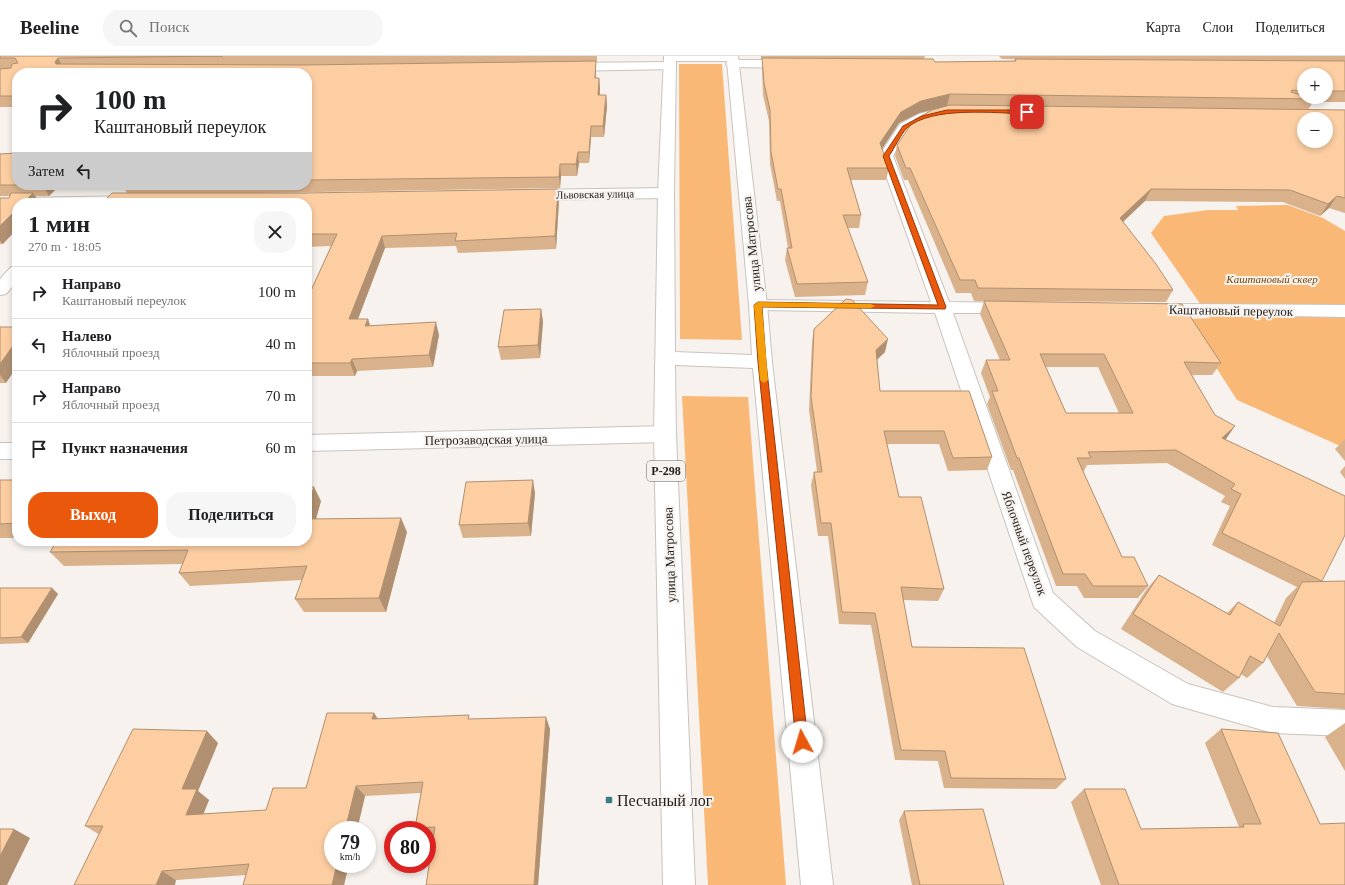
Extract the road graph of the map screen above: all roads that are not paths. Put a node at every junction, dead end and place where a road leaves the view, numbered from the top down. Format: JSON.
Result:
{"nodes":[{"id":1,"x":732,"y":59,"type":"edge"},
{"id":2,"x":670,"y":60,"type":"edge"},
{"id":3,"x":804,"y":64,"type":"edge"},
{"id":4,"x":552,"y":67,"type":"edge"},
{"id":5,"x":947,"y":111,"type":"edge"},
{"id":6,"x":92,"y":190,"type":"edge"},
{"id":7,"x":666,"y":193,"type":"junction"},
{"id":8,"x":516,"y":195,"type":"edge"},
{"id":9,"x":84,"y":198,"type":"edge"},
{"id":10,"x":12,"y":277,"type":"edge"},
{"id":11,"x":0,"y":290,"type":"edge"},
{"id":12,"x":758,"y":305,"type":"junction"},
{"id":13,"x":942,"y":307,"type":"junction"},
{"id":14,"x":1029,"y":308,"type":"edge"},
{"id":15,"x":1140,"y":309,"type":"edge"},
{"id":16,"x":1345,"y":311,"type":"edge"},
{"id":17,"x":665,"y":358,"type":"junction"},
{"id":18,"x":762,"y":362,"type":"junction"},
{"id":19,"x":665,"y":434,"type":"junction"},
{"id":20,"x":312,"y":443,"type":"edge"},
{"id":21,"x":0,"y":451,"type":"edge"},
{"id":22,"x":12,"y":451,"type":"edge"},
{"id":23,"x":1345,"y":723,"type":"edge"},
{"id":24,"x":680,"y":885,"type":"edge"},
{"id":25,"x":817,"y":885,"type":"edge"}],
"edges":[{"from":1,"to":2,"type":"main road"},
{"from":1,"to":3,"type":"main road"},
{"from":1,"to":12,"type":"main road","name":"улица Матросова"},
{"from":2,"to":4,"type":"main road"},
{"from":2,"to":7,"type":"main road","name":"улица Матросова","number":"Р-298"},
{"from":5,"to":13,"type":"main road","name":"Яблочный переулок"},
{"from":6,"to":9,"type":"main road"},
{"from":7,"to":8,"type":"main road","name":"Львовская улица"},
{"from":7,"to":17,"type":"main road","name":"улица Матросова","number":"Р-298"},
{"from":10,"to":11,"type":"main road"},
{"from":12,"to":13,"type":"main road"},
{"from":12,"to":18,"type":"main road","name":"улица Матросова"},
{"from":13,"to":14,"type":"main road"},
{"from":13,"to":23,"type":"main road","name":"Яблочный переулок"},
{"from":15,"to":16,"type":"main road","name":"Каштановый переулок"},
{"from":17,"to":18,"type":"main road"},
{"from":17,"to":19,"type":"main road","name":"улица Матросова","number":"Р-298"},
{"from":18,"to":25,"type":"main road","name":"улица Матросова"},
{"from":19,"to":20,"type":"main road","name":"Петрозаводская улица"},
{"from":19,"to":24,"type":"main road","name":"улица Матросова","number":"Р-298"},
{"from":21,"to":22,"type":"main road"}]}
